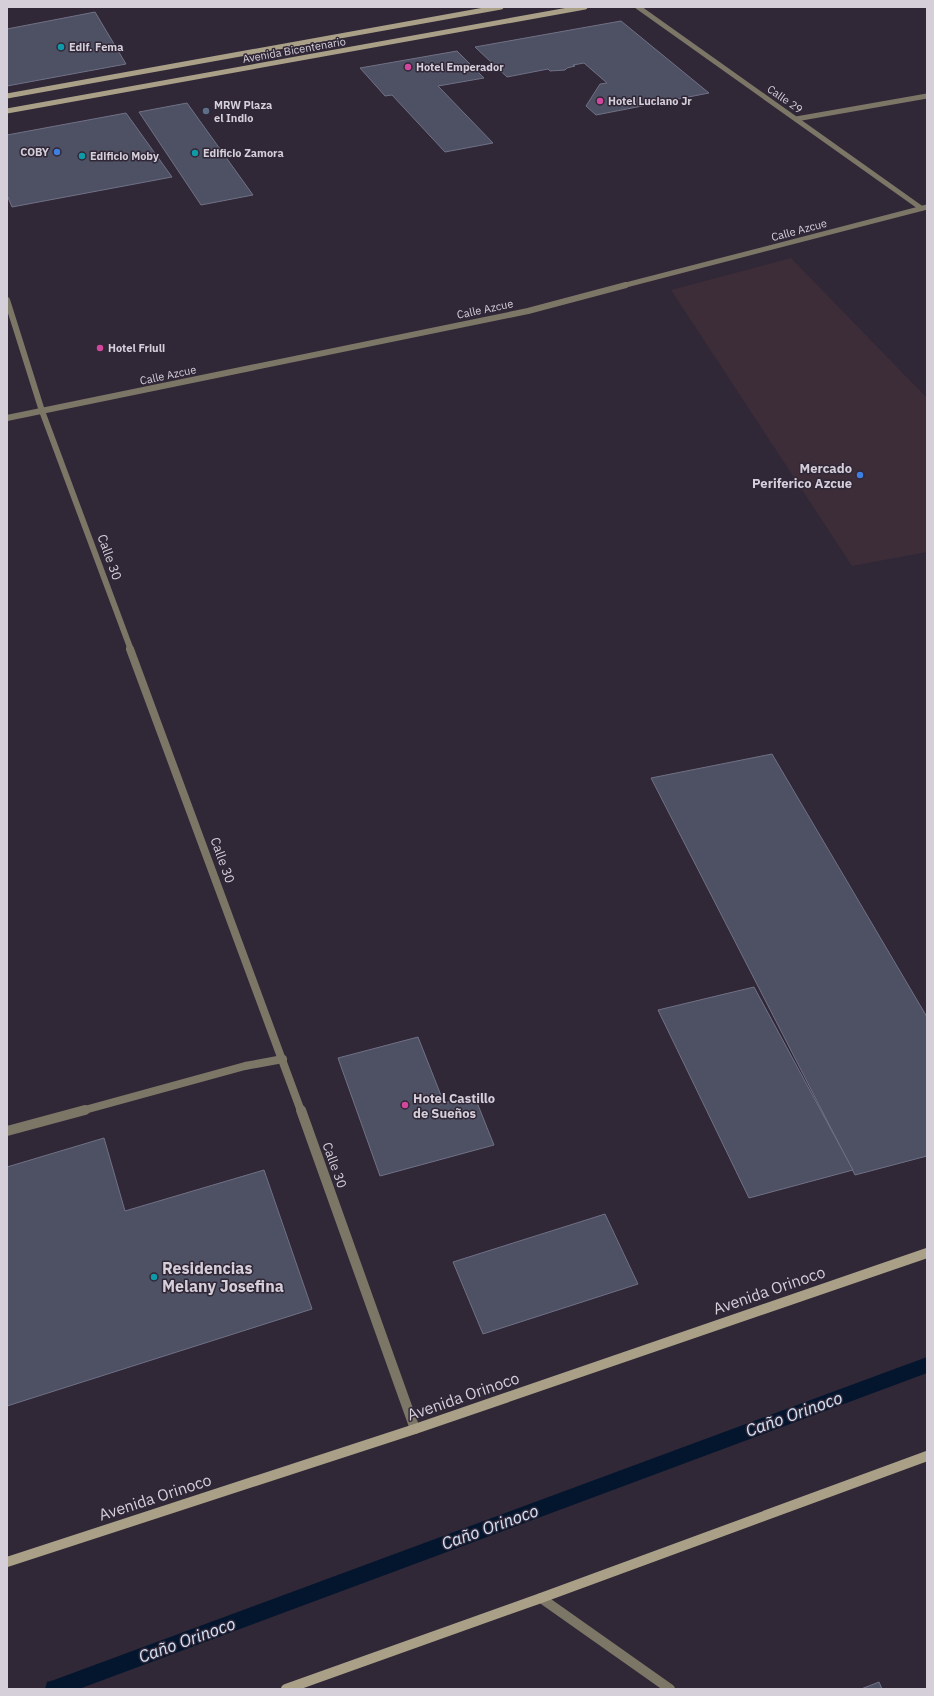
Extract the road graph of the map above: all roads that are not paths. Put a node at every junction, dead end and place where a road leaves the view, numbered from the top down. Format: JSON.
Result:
{"nodes":[{"id":1,"x":500,"y":7,"type":"edge"},
{"id":2,"x":585,"y":7,"type":"edge"},
{"id":3,"x":638,"y":7,"type":"edge"},
{"id":4,"x":7,"y":96,"type":"edge"},
{"id":5,"x":927,"y":96,"type":"edge"},
{"id":6,"x":7,"y":111,"type":"edge"},
{"id":7,"x":796,"y":119,"type":"junction"},
{"id":8,"x":924,"y":208,"type":"edge"},
{"id":9,"x":7,"y":300,"type":"edge"},
{"id":10,"x":42,"y":411,"type":"junction"},
{"id":11,"x":7,"y":418,"type":"edge"},
{"id":12,"x":283,"y":1059,"type":"junction"},
{"id":13,"x":7,"y":1131,"type":"edge"},
{"id":14,"x":927,"y":1253,"type":"edge"},
{"id":15,"x":416,"y":1429,"type":"junction"},
{"id":16,"x":927,"y":1456,"type":"edge"},
{"id":17,"x":7,"y":1562,"type":"edge"},
{"id":18,"x":541,"y":1598,"type":"junction"},
{"id":19,"x":286,"y":1689,"type":"edge"},
{"id":20,"x":670,"y":1689,"type":"edge"}],
"edges":[{"from":1,"to":4,"type":"street","name":"Avenida Bicentenario"},
{"from":2,"to":6,"type":"street","name":"Avenida Bicentenario"},
{"from":3,"to":7,"type":"street","name":"Calle 29"},
{"from":5,"to":7,"type":"street"},
{"from":7,"to":8,"type":"street","name":"Calle 29"},
{"from":8,"to":10,"type":"street","name":"Calle Azcue"},
{"from":9,"to":10,"type":"street","name":"Calle 30"},
{"from":10,"to":11,"type":"street","name":"Calle Azcue"},
{"from":10,"to":12,"type":"street","name":"Calle 30"},
{"from":12,"to":13,"type":"street"},
{"from":12,"to":15,"type":"street","name":"Calle 30"},
{"from":14,"to":15,"type":"street","name":"Avenida Orinoco"},
{"from":15,"to":17,"type":"street","name":"Avenida Orinoco"},
{"from":16,"to":18,"type":"street"},
{"from":18,"to":19,"type":"street"},
{"from":18,"to":20,"type":"street"}]}
